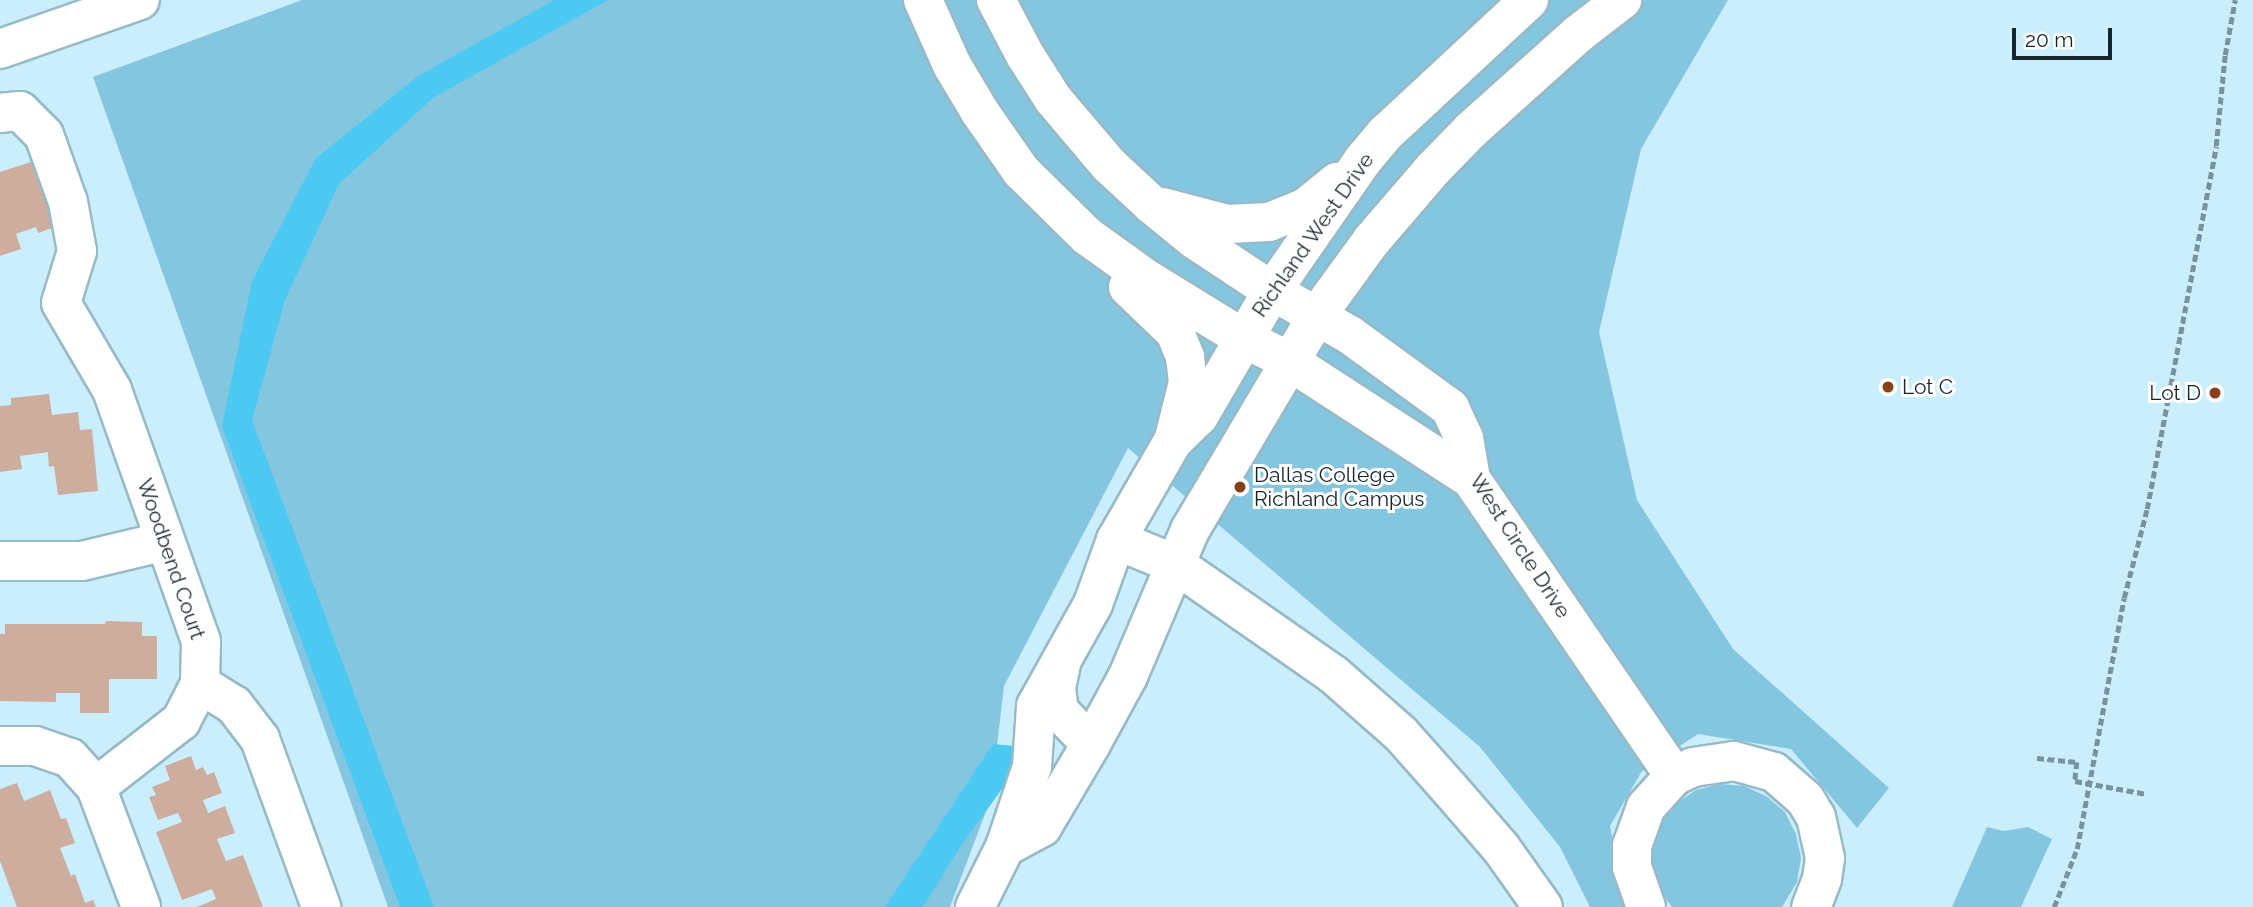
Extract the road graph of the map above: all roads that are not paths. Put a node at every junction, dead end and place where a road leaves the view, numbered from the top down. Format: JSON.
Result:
{"nodes":[{"id":1,"x":140,"y":0,"type":"edge"},
{"id":2,"x":923,"y":0,"type":"edge"},
{"id":3,"x":996,"y":0,"type":"edge"},
{"id":4,"x":1529,"y":0,"type":"edge"},
{"id":5,"x":1622,"y":0,"type":"edge"},
{"id":6,"x":0,"y":49,"type":"edge"},
{"id":7,"x":0,"y":113,"type":"edge"},
{"id":8,"x":1374,"y":147,"type":"junction"},
{"id":9,"x":1434,"y":168,"type":"junction"},
{"id":10,"x":1152,"y":205,"type":"junction"},
{"id":11,"x":1087,"y":236,"type":"junction"},
{"id":12,"x":1272,"y":291,"type":"junction"},
{"id":13,"x":1318,"y":314,"type":"junction"},
{"id":14,"x":1243,"y":338,"type":"junction"},
{"id":15,"x":1289,"y":361,"type":"junction"},
{"id":16,"x":1173,"y":441,"type":"junction"},
{"id":17,"x":1471,"y":479,"type":"junction"},
{"id":18,"x":1116,"y":540,"type":"junction"},
{"id":19,"x":165,"y":541,"type":"junction"},
{"id":20,"x":0,"y":561,"type":"edge"},
{"id":21,"x":1175,"y":564,"type":"junction"},
{"id":22,"x":1062,"y":658,"type":"junction"},
{"id":23,"x":201,"y":684,"type":"junction"},
{"id":24,"x":1091,"y":744,"type":"junction"},
{"id":25,"x":0,"y":746,"type":"edge"},
{"id":26,"x":1674,"y":776,"type":"junction"},
{"id":27,"x":96,"y":787,"type":"junction"},
{"id":28,"x":1005,"y":847,"type":"junction"},
{"id":29,"x":141,"y":907,"type":"edge"},
{"id":30,"x":321,"y":907,"type":"edge"},
{"id":31,"x":975,"y":907,"type":"edge"},
{"id":32,"x":1543,"y":907,"type":"edge"},
{"id":33,"x":1646,"y":907,"type":"edge"},
{"id":34,"x":1811,"y":907,"type":"edge"}],
"edges":[{"from":1,"to":6,"type":"street"},
{"from":2,"to":11,"type":"street"},
{"from":3,"to":10,"type":"street","name":"West Circle Drive"},
{"from":4,"to":8,"type":"street","name":"Richland West Drive"},
{"from":5,"to":9,"type":"street"},
{"from":7,"to":19,"type":"street","name":"Woodbend Court"},
{"from":8,"to":9,"type":"street","name":"Richland West Drive"},
{"from":8,"to":10,"type":"street"},
{"from":8,"to":12,"type":"street","name":"Richland West Drive"},
{"from":9,"to":13,"type":"street"},
{"from":10,"to":12,"type":"street","name":"West Circle Drive"},
{"from":11,"to":14,"type":"street"},
{"from":11,"to":16,"type":"street"},
{"from":12,"to":13,"type":"street","name":"West Circle Drive"},
{"from":12,"to":14,"type":"street","name":"Richland West Drive"},
{"from":13,"to":15,"type":"street"},
{"from":13,"to":17,"type":"street","name":"West Circle Drive"},
{"from":14,"to":15,"type":"street"},
{"from":14,"to":16,"type":"street","name":"Richland West Drive"},
{"from":15,"to":17,"type":"street"},
{"from":15,"to":21,"type":"street"},
{"from":16,"to":18,"type":"street"},
{"from":17,"to":26,"type":"street","name":"West Circle Drive"},
{"from":18,"to":21,"type":"street"},
{"from":18,"to":22,"type":"street"},
{"from":19,"to":20,"type":"street"},
{"from":19,"to":23,"type":"street","name":"Woodbend Court"},
{"from":21,"to":24,"type":"street"},
{"from":21,"to":32,"type":"street"},
{"from":22,"to":24,"type":"street"},
{"from":22,"to":28,"type":"street"},
{"from":23,"to":27,"type":"street","name":"Woodbend Court"},
{"from":23,"to":30,"type":"street"},
{"from":24,"to":28,"type":"street"},
{"from":25,"to":27,"type":"street"},
{"from":26,"to":33,"type":"street"},
{"from":26,"to":34,"type":"street"},
{"from":27,"to":29,"type":"street"},
{"from":28,"to":31,"type":"street"}]}
